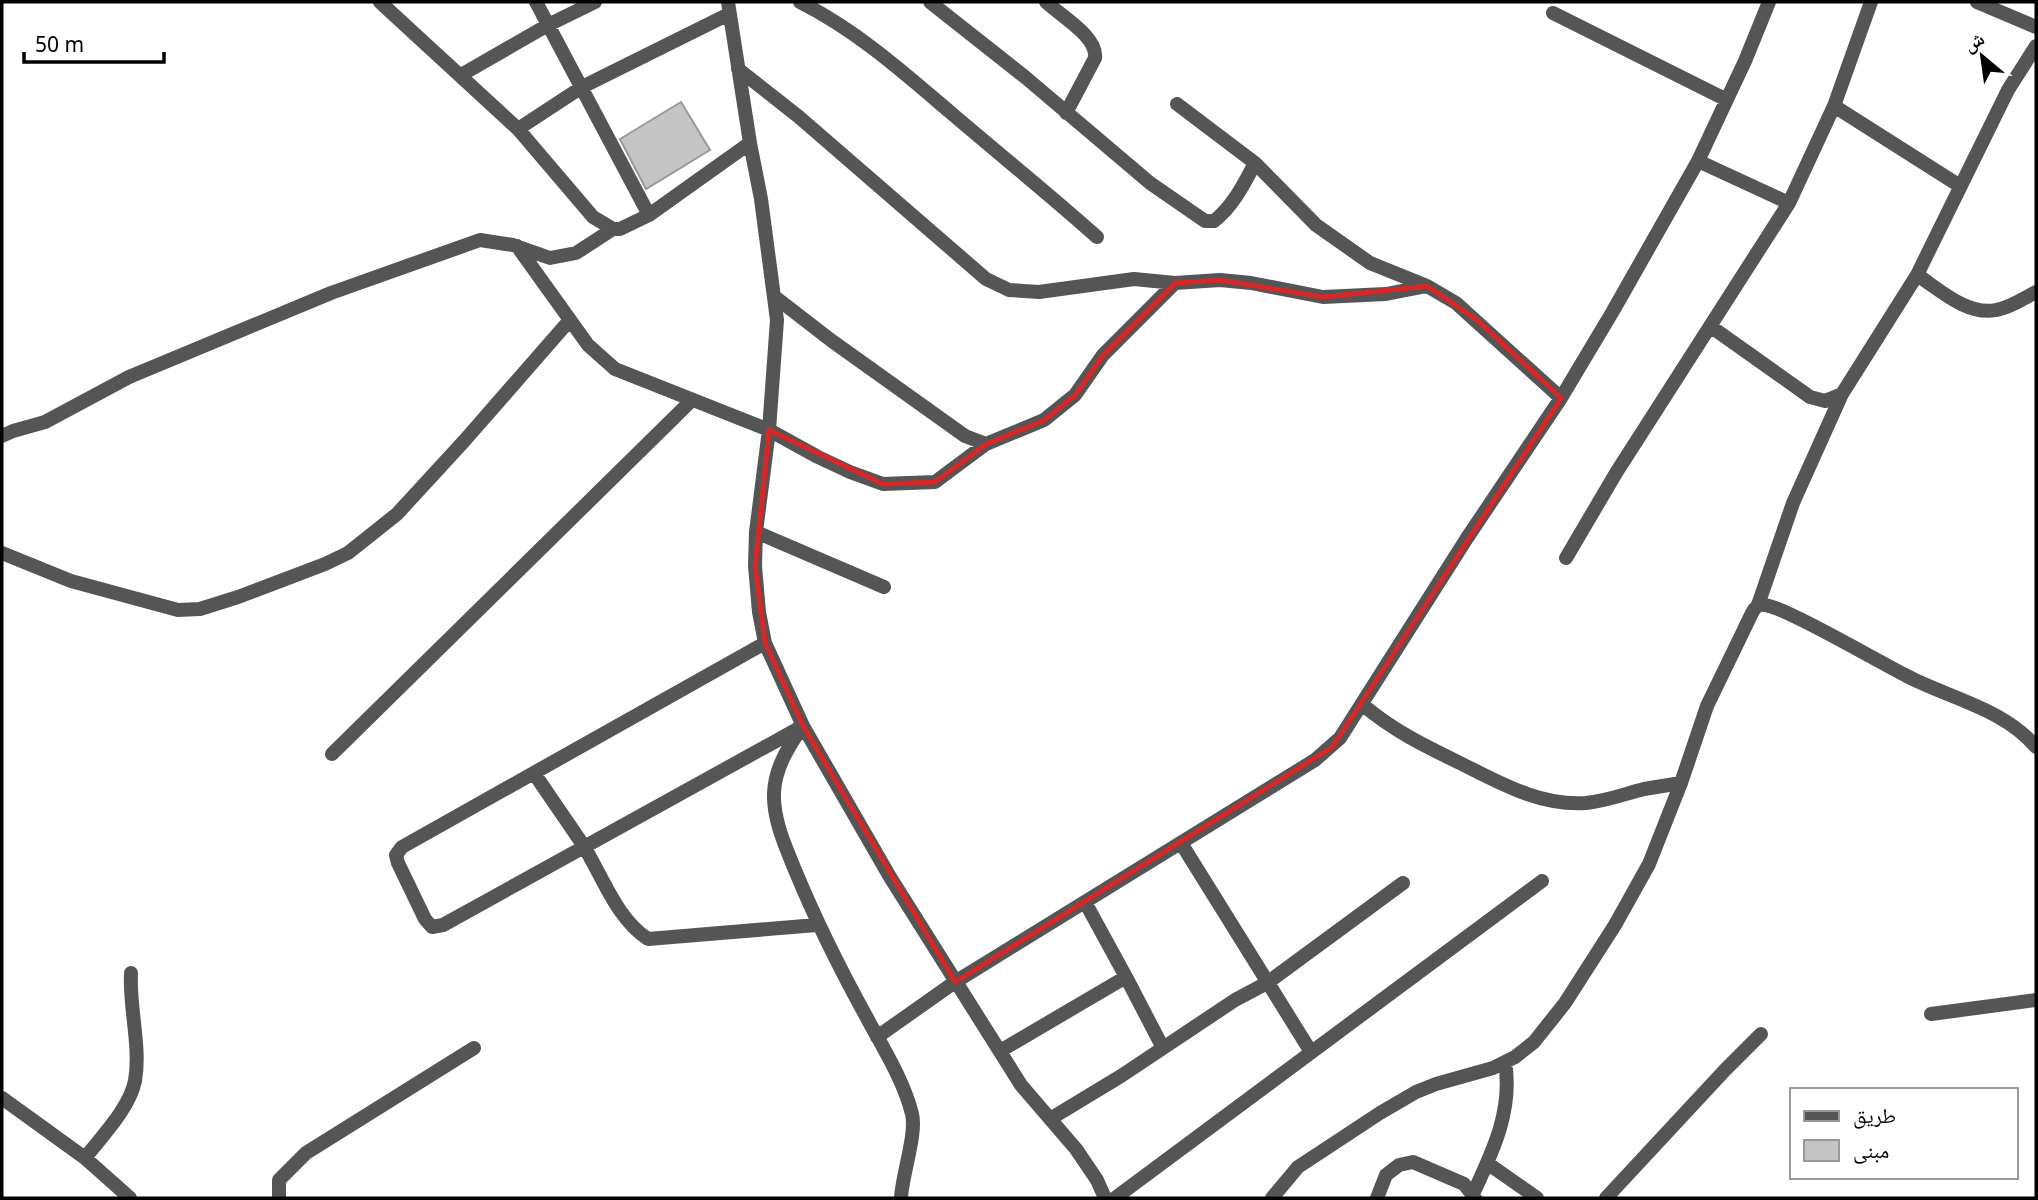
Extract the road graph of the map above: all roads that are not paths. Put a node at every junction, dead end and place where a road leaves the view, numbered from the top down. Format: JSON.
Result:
{"nodes":[{"id":1,"x":380,"y":2,"type":"edge"},
{"id":2,"x":536,"y":2,"type":"edge"},
{"id":3,"x":595,"y":2,"type":"edge"},
{"id":4,"x":800,"y":2,"type":"edge"},
{"id":5,"x":930,"y":2,"type":"edge"},
{"id":6,"x":1046,"y":2,"type":"edge"},
{"id":7,"x":1871,"y":2,"type":"edge"},
{"id":8,"x":1978,"y":2,"type":"edge"},
{"id":9,"x":1764,"y":3,"type":"edge"},
{"id":10,"x":728,"y":8,"type":"edge"},
{"id":11,"x":1553,"y":13,"type":"dead end"},
{"id":12,"x":548,"y":25,"type":"junction"},
{"id":13,"x":2036,"y":27,"type":"edge"},
{"id":14,"x":2036,"y":46,"type":"edge"},
{"id":15,"x":738,"y":69,"type":"junction"},
{"id":16,"x":461,"y":75,"type":"junction"},
{"id":17,"x":582,"y":87,"type":"junction"},
{"id":18,"x":1725,"y":99,"type":"junction"},
{"id":19,"x":1177,"y":104,"type":"dead end"},
{"id":20,"x":1834,"y":106,"type":"junction"},
{"id":21,"x":1066,"y":113,"type":"junction"},
{"id":22,"x":518,"y":129,"type":"junction"},
{"id":23,"x":750,"y":143,"type":"junction"},
{"id":24,"x":1698,"y":161,"type":"junction"},
{"id":25,"x":1255,"y":163,"type":"junction"},
{"id":26,"x":1960,"y":186,"type":"junction"},
{"id":27,"x":1789,"y":203,"type":"junction"},
{"id":28,"x":649,"y":215,"type":"junction"},
{"id":29,"x":613,"y":229,"type":"junction"},
{"id":30,"x":1097,"y":237,"type":"dead end"},
{"id":31,"x":516,"y":246,"type":"junction"},
{"id":32,"x":1917,"y":275,"type":"junction"},
{"id":33,"x":1175,"y":283,"type":"junction"},
{"id":34,"x":1427,"y":286,"type":"junction"},
{"id":35,"x":2036,"y":292,"type":"edge"},
{"id":36,"x":775,"y":297,"type":"junction"},
{"id":37,"x":569,"y":321,"type":"junction"},
{"id":38,"x":1710,"y":326,"type":"junction"},
{"id":39,"x":1842,"y":394,"type":"junction"},
{"id":40,"x":1561,"y":398,"type":"junction"},
{"id":41,"x":692,"y":400,"type":"junction"},
{"id":42,"x":769,"y":430,"type":"junction"},
{"id":43,"x":2,"y":436,"type":"edge"},
{"id":44,"x":986,"y":444,"type":"junction"},
{"id":45,"x":756,"y":531,"type":"junction"},
{"id":46,"x":2,"y":553,"type":"edge"},
{"id":47,"x":1566,"y":558,"type":"dead end"},
{"id":48,"x":884,"y":587,"type":"dead end"},
{"id":49,"x":1758,"y":605,"type":"junction"},
{"id":50,"x":765,"y":643,"type":"junction"},
{"id":51,"x":1362,"y":704,"type":"junction"},
{"id":52,"x":803,"y":726,"type":"junction"},
{"id":53,"x":2036,"y":747,"type":"edge"},
{"id":54,"x":332,"y":754,"type":"dead end"},
{"id":55,"x":534,"y":772,"type":"junction"},
{"id":56,"x":1681,"y":783,"type":"junction"},
{"id":57,"x":1181,"y":843,"type":"junction"},
{"id":58,"x":584,"y":847,"type":"junction"},
{"id":59,"x":1542,"y":881,"type":"dead end"},
{"id":60,"x":1403,"y":883,"type":"dead end"},
{"id":61,"x":1085,"y":902,"type":"junction"},
{"id":62,"x":817,"y":925,"type":"junction"},
{"id":63,"x":131,"y":973,"type":"dead end"},
{"id":64,"x":1126,"y":977,"type":"junction"},
{"id":65,"x":955,"y":982,"type":"junction"},
{"id":66,"x":1268,"y":983,"type":"junction"},
{"id":67,"x":2036,"y":1000,"type":"edge"},
{"id":68,"x":1931,"y":1014,"type":"dead end"},
{"id":69,"x":1761,"y":1034,"type":"dead end"},
{"id":70,"x":877,"y":1037,"type":"junction"},
{"id":71,"x":474,"y":1048,"type":"dead end"},
{"id":72,"x":1163,"y":1048,"type":"junction"},
{"id":73,"x":1000,"y":1051,"type":"junction"},
{"id":74,"x":1311,"y":1052,"type":"junction"},
{"id":75,"x":1505,"y":1062,"type":"junction"},
{"id":76,"x":2,"y":1098,"type":"edge"},
{"id":77,"x":1050,"y":1119,"type":"junction"},
{"id":78,"x":85,"y":1158,"type":"junction"},
{"id":79,"x":1488,"y":1163,"type":"junction"},
{"id":80,"x":1474,"y":1196,"type":"edge"},
{"id":81,"x":130,"y":1198,"type":"edge"},
{"id":82,"x":279,"y":1198,"type":"edge"},
{"id":83,"x":901,"y":1198,"type":"edge"},
{"id":84,"x":1105,"y":1198,"type":"edge"},
{"id":85,"x":1115,"y":1198,"type":"edge"},
{"id":86,"x":1272,"y":1198,"type":"edge"},
{"id":87,"x":1377,"y":1198,"type":"edge"},
{"id":88,"x":1537,"y":1198,"type":"edge"},
{"id":89,"x":1606,"y":1198,"type":"edge"}],
"edges":[{"from":1,"to":16,"type":"street"},
{"from":2,"to":12,"type":"street"},
{"from":3,"to":12,"type":"street"},
{"from":4,"to":30,"type":"street"},
{"from":5,"to":21,"type":"street"},
{"from":6,"to":21,"type":"street"},
{"from":7,"to":20,"type":"street"},
{"from":8,"to":13,"type":"street"},
{"from":9,"to":18,"type":"street"},
{"from":10,"to":15,"type":"street"},
{"from":10,"to":17,"type":"street"},
{"from":11,"to":18,"type":"street"},
{"from":12,"to":16,"type":"street"},
{"from":12,"to":17,"type":"street"},
{"from":14,"to":26,"type":"street"},
{"from":15,"to":23,"type":"street"},
{"from":15,"to":33,"type":"street"},
{"from":16,"to":22,"type":"street"},
{"from":17,"to":22,"type":"street"},
{"from":17,"to":28,"type":"street"},
{"from":18,"to":24,"type":"street"},
{"from":19,"to":25,"type":"street"},
{"from":20,"to":26,"type":"street"},
{"from":20,"to":27,"type":"street"},
{"from":21,"to":25,"type":"street"},
{"from":22,"to":29,"type":"street"},
{"from":23,"to":28,"type":"street"},
{"from":23,"to":36,"type":"street"},
{"from":24,"to":27,"type":"street"},
{"from":24,"to":40,"type":"street"},
{"from":25,"to":34,"type":"street"},
{"from":26,"to":32,"type":"street"},
{"from":27,"to":38,"type":"street"},
{"from":28,"to":29,"type":"street"},
{"from":29,"to":31,"type":"street"},
{"from":31,"to":37,"type":"street"},
{"from":31,"to":43,"type":"street"},
{"from":32,"to":35,"type":"street"},
{"from":32,"to":39,"type":"street"},
{"from":33,"to":34,"type":"street"},
{"from":33,"to":44,"type":"street"},
{"from":34,"to":40,"type":"street"},
{"from":36,"to":42,"type":"street"},
{"from":36,"to":44,"type":"street"},
{"from":37,"to":41,"type":"street"},
{"from":37,"to":46,"type":"street"},
{"from":38,"to":39,"type":"street"},
{"from":38,"to":47,"type":"street"},
{"from":39,"to":49,"type":"street"},
{"from":40,"to":51,"type":"street"},
{"from":41,"to":42,"type":"street"},
{"from":41,"to":54,"type":"street"},
{"from":42,"to":44,"type":"street"},
{"from":42,"to":45,"type":"street"},
{"from":45,"to":48,"type":"street"},
{"from":45,"to":50,"type":"street"},
{"from":49,"to":53,"type":"street"},
{"from":49,"to":56,"type":"street"},
{"from":50,"to":52,"type":"street"},
{"from":50,"to":55,"type":"street"},
{"from":51,"to":56,"type":"street"},
{"from":51,"to":57,"type":"street"},
{"from":52,"to":58,"type":"street"},
{"from":52,"to":62,"type":"street"},
{"from":52,"to":65,"type":"street"},
{"from":55,"to":58,"type":"street"},
{"from":55,"to":58,"type":"street"},
{"from":56,"to":75,"type":"street"},
{"from":57,"to":61,"type":"street"},
{"from":57,"to":66,"type":"street"},
{"from":58,"to":62,"type":"street"},
{"from":59,"to":74,"type":"street"},
{"from":60,"to":66,"type":"street"},
{"from":61,"to":64,"type":"street"},
{"from":61,"to":65,"type":"street"},
{"from":62,"to":70,"type":"street"},
{"from":63,"to":78,"type":"street"},
{"from":64,"to":72,"type":"street"},
{"from":64,"to":73,"type":"street"},
{"from":65,"to":70,"type":"street"},
{"from":65,"to":73,"type":"street"},
{"from":66,"to":72,"type":"street"},
{"from":66,"to":74,"type":"street"},
{"from":67,"to":68,"type":"street"},
{"from":69,"to":89,"type":"street"},
{"from":70,"to":83,"type":"street"},
{"from":71,"to":82,"type":"street"},
{"from":72,"to":77,"type":"street"},
{"from":73,"to":77,"type":"street"},
{"from":74,"to":85,"type":"street"},
{"from":75,"to":79,"type":"street"},
{"from":75,"to":86,"type":"street"},
{"from":76,"to":78,"type":"street"},
{"from":77,"to":84,"type":"street"},
{"from":78,"to":81,"type":"street"},
{"from":79,"to":80,"type":"street"},
{"from":79,"to":88,"type":"street"},
{"from":80,"to":87,"type":"street"}]}
